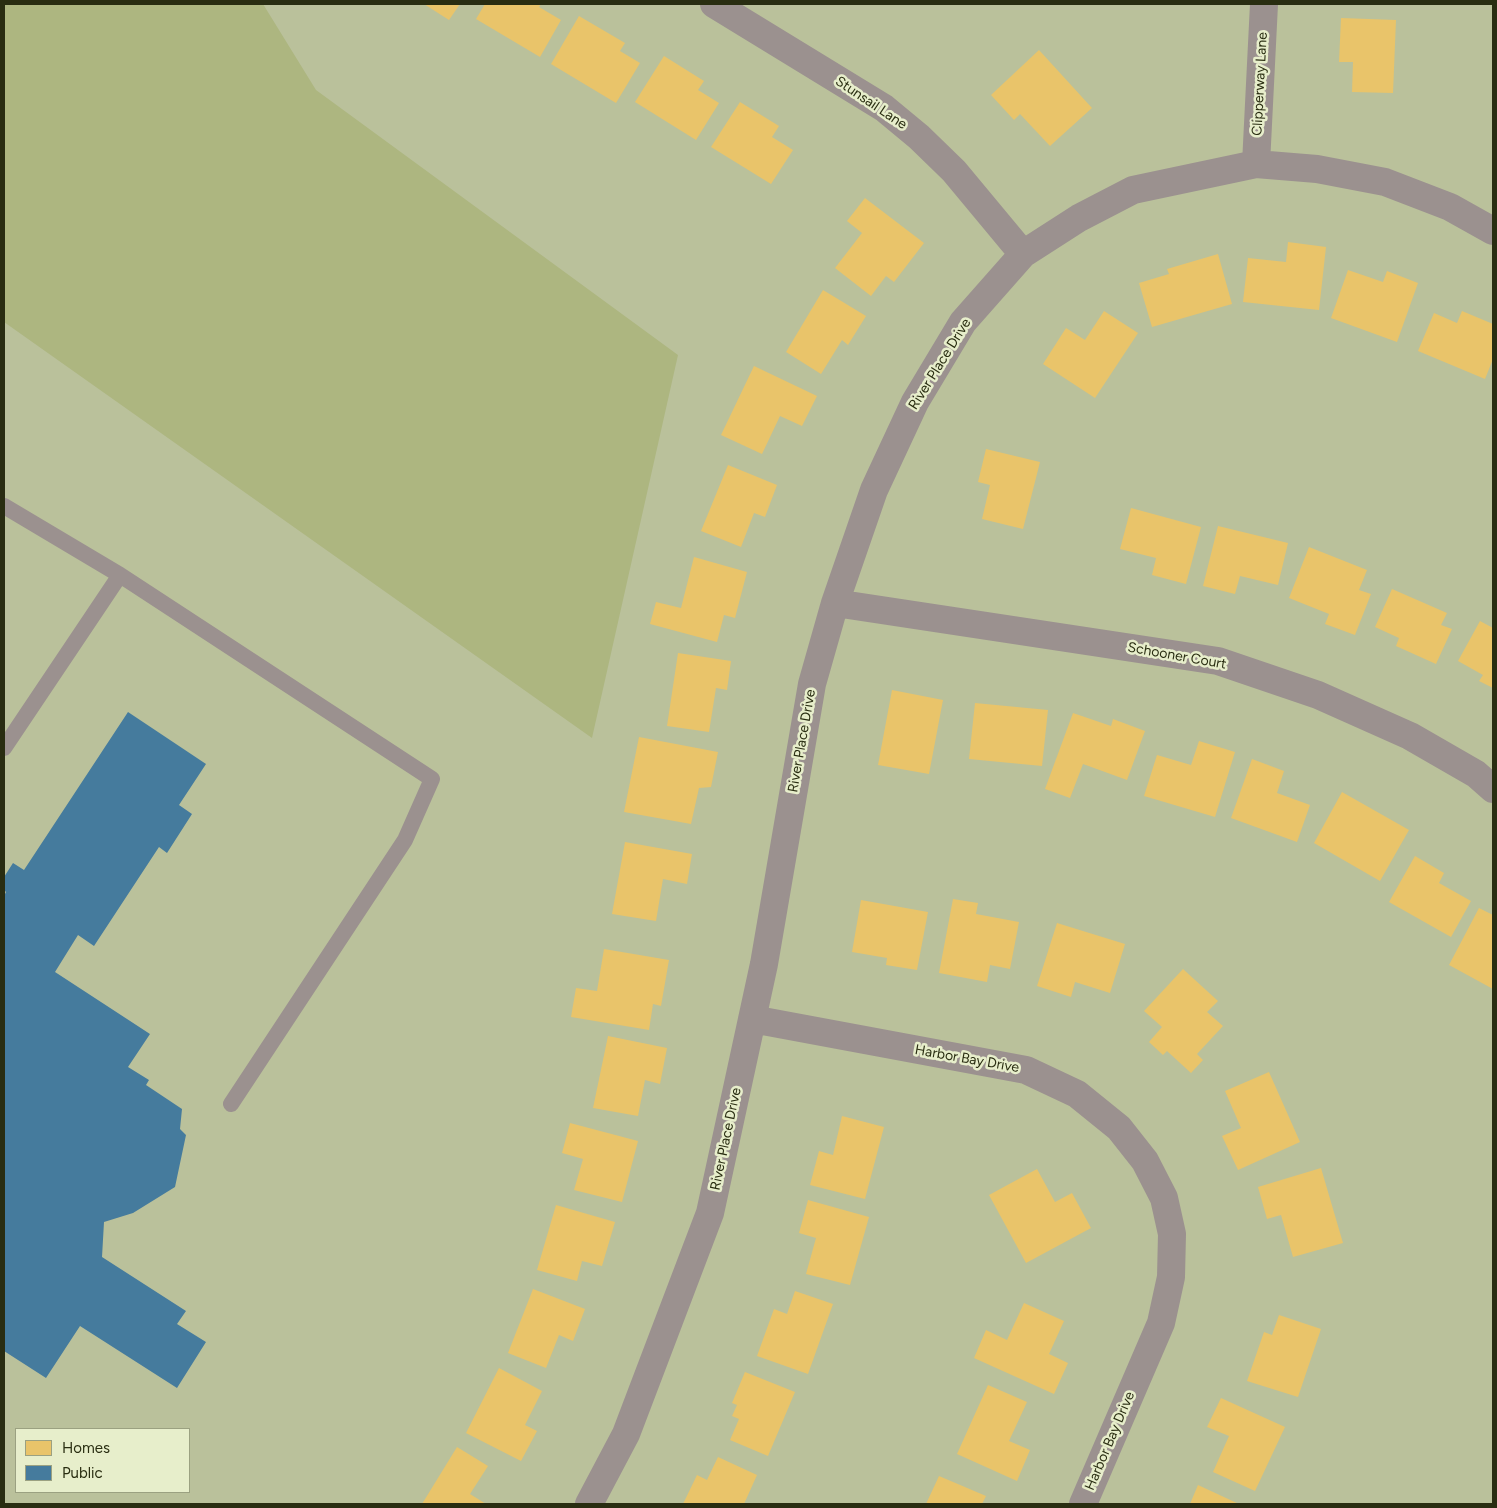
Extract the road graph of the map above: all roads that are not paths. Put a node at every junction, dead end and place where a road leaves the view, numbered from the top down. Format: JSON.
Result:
{"nodes":[{"id":1,"x":715,"y":4,"type":"edge"},
{"id":2,"x":1264,"y":4,"type":"edge"},
{"id":3,"x":1256,"y":164,"type":"junction"},
{"id":4,"x":1493,"y":230,"type":"edge"},
{"id":5,"x":1024,"y":254,"type":"junction"},
{"id":6,"x":4,"y":506,"type":"edge"},
{"id":7,"x":120,"y":575,"type":"junction"},
{"id":8,"x":835,"y":603,"type":"junction"},
{"id":9,"x":4,"y":748,"type":"edge"},
{"id":10,"x":1493,"y":789,"type":"edge"},
{"id":11,"x":752,"y":1019,"type":"junction"},
{"id":12,"x":231,"y":1104,"type":"dead end"},
{"id":13,"x":589,"y":1504,"type":"edge"},
{"id":14,"x":1083,"y":1504,"type":"edge"}],
"edges":[{"from":1,"to":5,"type":"street","name":"Stunsail Lane"},
{"from":2,"to":3,"type":"street","name":"Clipperway Lane"},
{"from":3,"to":4,"type":"street","name":"River Place Drive"},
{"from":3,"to":5,"type":"street","name":"River Place Drive"},
{"from":5,"to":8,"type":"street","name":"River Place Drive"},
{"from":6,"to":7,"type":"lane"},
{"from":7,"to":9,"type":"lane"},
{"from":7,"to":12,"type":"lane"},
{"from":8,"to":10,"type":"street","name":"Schooner Court"},
{"from":8,"to":11,"type":"street","name":"River Place Drive"},
{"from":11,"to":13,"type":"street","name":"River Place Drive"},
{"from":11,"to":14,"type":"street","name":"Harbor Bay Drive"}]}
